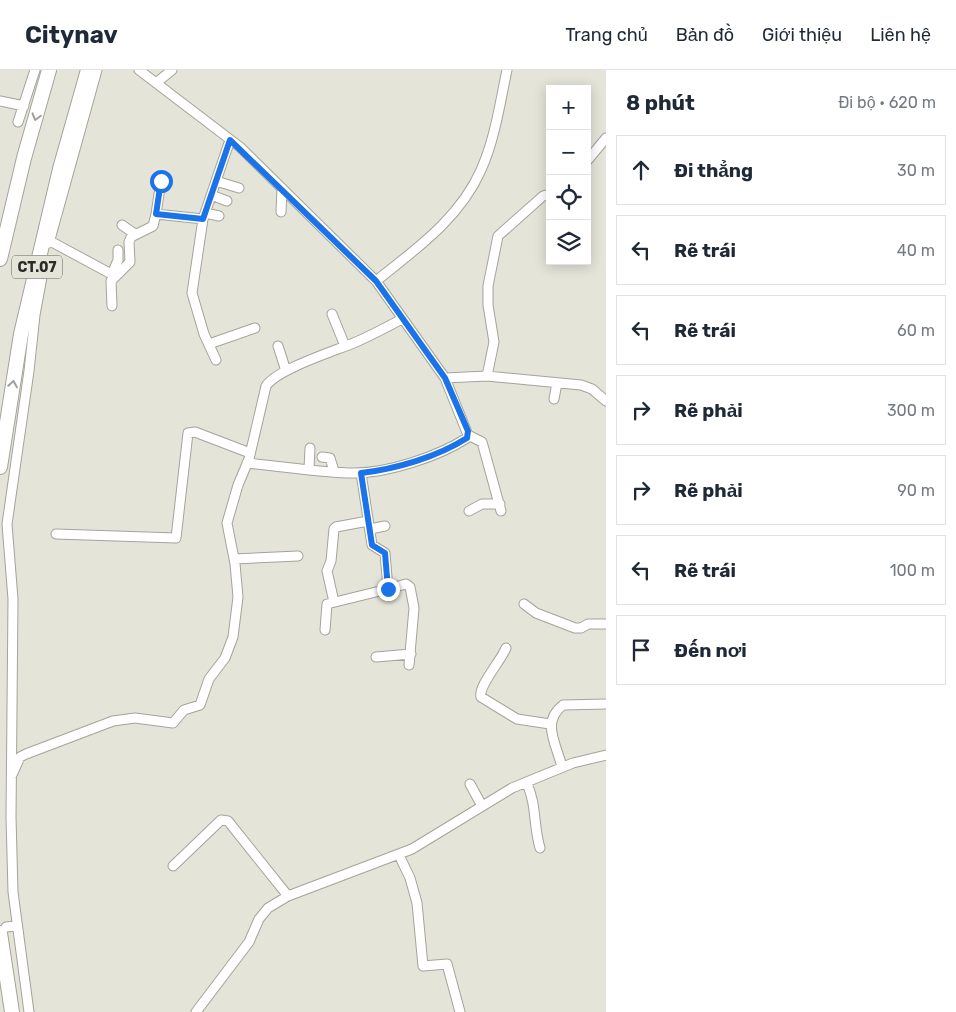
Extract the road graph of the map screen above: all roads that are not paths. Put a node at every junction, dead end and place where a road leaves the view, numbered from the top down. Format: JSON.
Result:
{"nodes":[{"id":1,"x":35,"y":70,"type":"edge"},
{"id":2,"x":49,"y":70,"type":"edge"},
{"id":3,"x":88,"y":70,"type":"edge"},
{"id":4,"x":97,"y":70,"type":"edge"},
{"id":5,"x":139,"y":70,"type":"edge"},
{"id":6,"x":172,"y":70,"type":"edge"},
{"id":7,"x":507,"y":70,"type":"edge"},
{"id":8,"x":156,"y":83,"type":"junction"},
{"id":9,"x":0,"y":101,"type":"edge"},
{"id":10,"x":24,"y":106,"type":"junction"},
{"id":11,"x":18,"y":122,"type":"dead end"},
{"id":12,"x":606,"y":138,"type":"edge"},
{"id":13,"x":230,"y":140,"type":"junction"},
{"id":14,"x":591,"y":157,"type":"edge"},
{"id":15,"x":161,"y":181,"type":"dead end"},
{"id":16,"x":216,"y":181,"type":"junction"},
{"id":17,"x":239,"y":188,"type":"dead end"},
{"id":18,"x":282,"y":188,"type":"junction"},
{"id":19,"x":211,"y":195,"type":"junction"},
{"id":20,"x":546,"y":195,"type":"edge"},
{"id":21,"x":227,"y":200,"type":"dead end"},
{"id":22,"x":281,"y":212,"type":"dead end"},
{"id":23,"x":156,"y":214,"type":"junction"},
{"id":24,"x":204,"y":216,"type":"junction"},
{"id":25,"x":219,"y":216,"type":"dead end"},
{"id":26,"x":122,"y":225,"type":"dead end"},
{"id":27,"x":135,"y":234,"type":"junction"},
{"id":28,"x":50,"y":241,"type":"junction"},
{"id":29,"x":118,"y":250,"type":"dead end"},
{"id":30,"x":0,"y":259,"type":"edge"},
{"id":31,"x":114,"y":275,"type":"junction"},
{"id":32,"x":376,"y":281,"type":"junction"},
{"id":33,"x":112,"y":306,"type":"dead end"},
{"id":34,"x":332,"y":314,"type":"dead end"},
{"id":35,"x":402,"y":319,"type":"junction"},
{"id":36,"x":255,"y":328,"type":"dead end"},
{"id":37,"x":208,"y":344,"type":"junction"},
{"id":38,"x":278,"y":346,"type":"dead end"},
{"id":39,"x":345,"y":346,"type":"junction"},
{"id":40,"x":216,"y":360,"type":"dead end"},
{"id":41,"x":286,"y":371,"type":"junction"},
{"id":42,"x":487,"y":376,"type":"junction"},
{"id":43,"x":445,"y":378,"type":"junction"},
{"id":44,"x":557,"y":383,"type":"junction"},
{"id":45,"x":554,"y":399,"type":"dead end"},
{"id":46,"x":606,"y":401,"type":"edge"},
{"id":47,"x":468,"y":435,"type":"junction"},
{"id":48,"x":310,"y":448,"type":"dead end"},
{"id":49,"x":250,"y":453,"type":"junction"},
{"id":50,"x":322,"y":457,"type":"dead end"},
{"id":51,"x":247,"y":463,"type":"junction"},
{"id":52,"x":0,"y":467,"type":"edge"},
{"id":53,"x":309,"y":469,"type":"junction"},
{"id":54,"x":334,"y":472,"type":"junction"},
{"id":55,"x":361,"y":473,"type":"junction"},
{"id":56,"x":469,"y":510,"type":"dead end"},
{"id":57,"x":369,"y":525,"type":"junction"},
{"id":58,"x":385,"y":526,"type":"dead end"},
{"id":59,"x":56,"y":534,"type":"dead end"},
{"id":60,"x":298,"y":556,"type":"dead end"},
{"id":61,"x":234,"y":560,"type":"junction"},
{"id":62,"x":388,"y":589,"type":"junction"},
{"id":63,"x":334,"y":602,"type":"junction"},
{"id":64,"x":524,"y":604,"type":"dead end"},
{"id":65,"x":606,"y":624,"type":"edge"},
{"id":66,"x":325,"y":630,"type":"dead end"},
{"id":67,"x":506,"y":648,"type":"dead end"},
{"id":68,"x":411,"y":654,"type":"junction"},
{"id":69,"x":376,"y":657,"type":"dead end"},
{"id":70,"x":409,"y":665,"type":"dead end"},
{"id":71,"x":606,"y":704,"type":"edge"},
{"id":72,"x":550,"y":724,"type":"junction"},
{"id":73,"x":606,"y":755,"type":"edge"},
{"id":74,"x":562,"y":767,"type":"junction"},
{"id":75,"x":11,"y":775,"type":"junction"},
{"id":76,"x":526,"y":782,"type":"junction"},
{"id":77,"x":470,"y":784,"type":"dead end"},
{"id":78,"x":482,"y":806,"type":"junction"},
{"id":79,"x":540,"y":848,"type":"dead end"},
{"id":80,"x":399,"y":854,"type":"junction"},
{"id":81,"x":172,"y":866,"type":"dead end"},
{"id":82,"x":288,"y":896,"type":"junction"},
{"id":83,"x":16,"y":926,"type":"junction"},
{"id":84,"x":3,"y":930,"type":"edge"},
{"id":85,"x":12,"y":1012,"type":"edge"},
{"id":86,"x":29,"y":1012,"type":"edge"},
{"id":87,"x":196,"y":1012,"type":"edge"},
{"id":88,"x":460,"y":1012,"type":"edge"}],
"edges":[{"from":1,"to":10,"type":"street"},
{"from":2,"to":30,"type":"highway","number":"CT.07","one_way":true},
{"from":52,"to":3,"type":"highway","number":"CT.07","one_way":true},
{"from":4,"to":28,"type":"street"},
{"from":5,"to":8,"type":"street"},
{"from":6,"to":8,"type":"street"},
{"from":7,"to":32,"type":"street"},
{"from":8,"to":13,"type":"street"},
{"from":9,"to":10,"type":"street"},
{"from":10,"to":11,"type":"street"},
{"from":12,"to":14,"type":"street"},
{"from":13,"to":16,"type":"street"},
{"from":13,"to":18,"type":"street"},
{"from":15,"to":23,"type":"street"},
{"from":16,"to":17,"type":"street"},
{"from":16,"to":19,"type":"street"},
{"from":18,"to":22,"type":"street"},
{"from":18,"to":32,"type":"street"},
{"from":19,"to":21,"type":"street"},
{"from":19,"to":24,"type":"street"},
{"from":20,"to":42,"type":"street"},
{"from":23,"to":24,"type":"street"},
{"from":23,"to":27,"type":"street"},
{"from":24,"to":25,"type":"street"},
{"from":24,"to":37,"type":"street"},
{"from":26,"to":27,"type":"street"},
{"from":27,"to":31,"type":"street"},
{"from":28,"to":31,"type":"street"},
{"from":28,"to":75,"type":"street"},
{"from":29,"to":31,"type":"street"},
{"from":31,"to":33,"type":"street"},
{"from":32,"to":35,"type":"street"},
{"from":34,"to":39,"type":"street"},
{"from":35,"to":39,"type":"street"},
{"from":35,"to":43,"type":"street"},
{"from":36,"to":37,"type":"street"},
{"from":37,"to":40,"type":"street"},
{"from":38,"to":41,"type":"street"},
{"from":39,"to":41,"type":"street"},
{"from":41,"to":49,"type":"street"},
{"from":42,"to":43,"type":"street"},
{"from":42,"to":44,"type":"street"},
{"from":43,"to":47,"type":"street"},
{"from":44,"to":45,"type":"street"},
{"from":44,"to":46,"type":"street"},
{"from":47,"to":55,"type":"street"},
{"from":47,"to":56,"type":"street"},
{"from":48,"to":53,"type":"street"},
{"from":49,"to":51,"type":"street"},
{"from":49,"to":59,"type":"street"},
{"from":50,"to":54,"type":"street"},
{"from":51,"to":53,"type":"street"},
{"from":51,"to":61,"type":"street"},
{"from":53,"to":54,"type":"street"},
{"from":54,"to":55,"type":"street"},
{"from":55,"to":57,"type":"street"},
{"from":57,"to":58,"type":"street"},
{"from":57,"to":62,"type":"street"},
{"from":57,"to":63,"type":"street"},
{"from":60,"to":61,"type":"street"},
{"from":61,"to":75,"type":"street"},
{"from":62,"to":63,"type":"street"},
{"from":62,"to":68,"type":"street"},
{"from":63,"to":66,"type":"street"},
{"from":64,"to":65,"type":"street"},
{"from":67,"to":72,"type":"street"},
{"from":68,"to":69,"type":"street"},
{"from":68,"to":70,"type":"street"},
{"from":71,"to":72,"type":"street"},
{"from":72,"to":74,"type":"street"},
{"from":73,"to":74,"type":"street"},
{"from":74,"to":76,"type":"street"},
{"from":75,"to":83,"type":"street"},
{"from":76,"to":78,"type":"street"},
{"from":76,"to":79,"type":"street"},
{"from":77,"to":78,"type":"street"},
{"from":78,"to":80,"type":"street"},
{"from":80,"to":82,"type":"street"},
{"from":80,"to":88,"type":"street"},
{"from":81,"to":82,"type":"street"},
{"from":82,"to":87,"type":"street"},
{"from":83,"to":84,"type":"street"},
{"from":83,"to":86,"type":"street"},
{"from":84,"to":85,"type":"highway"}]}
